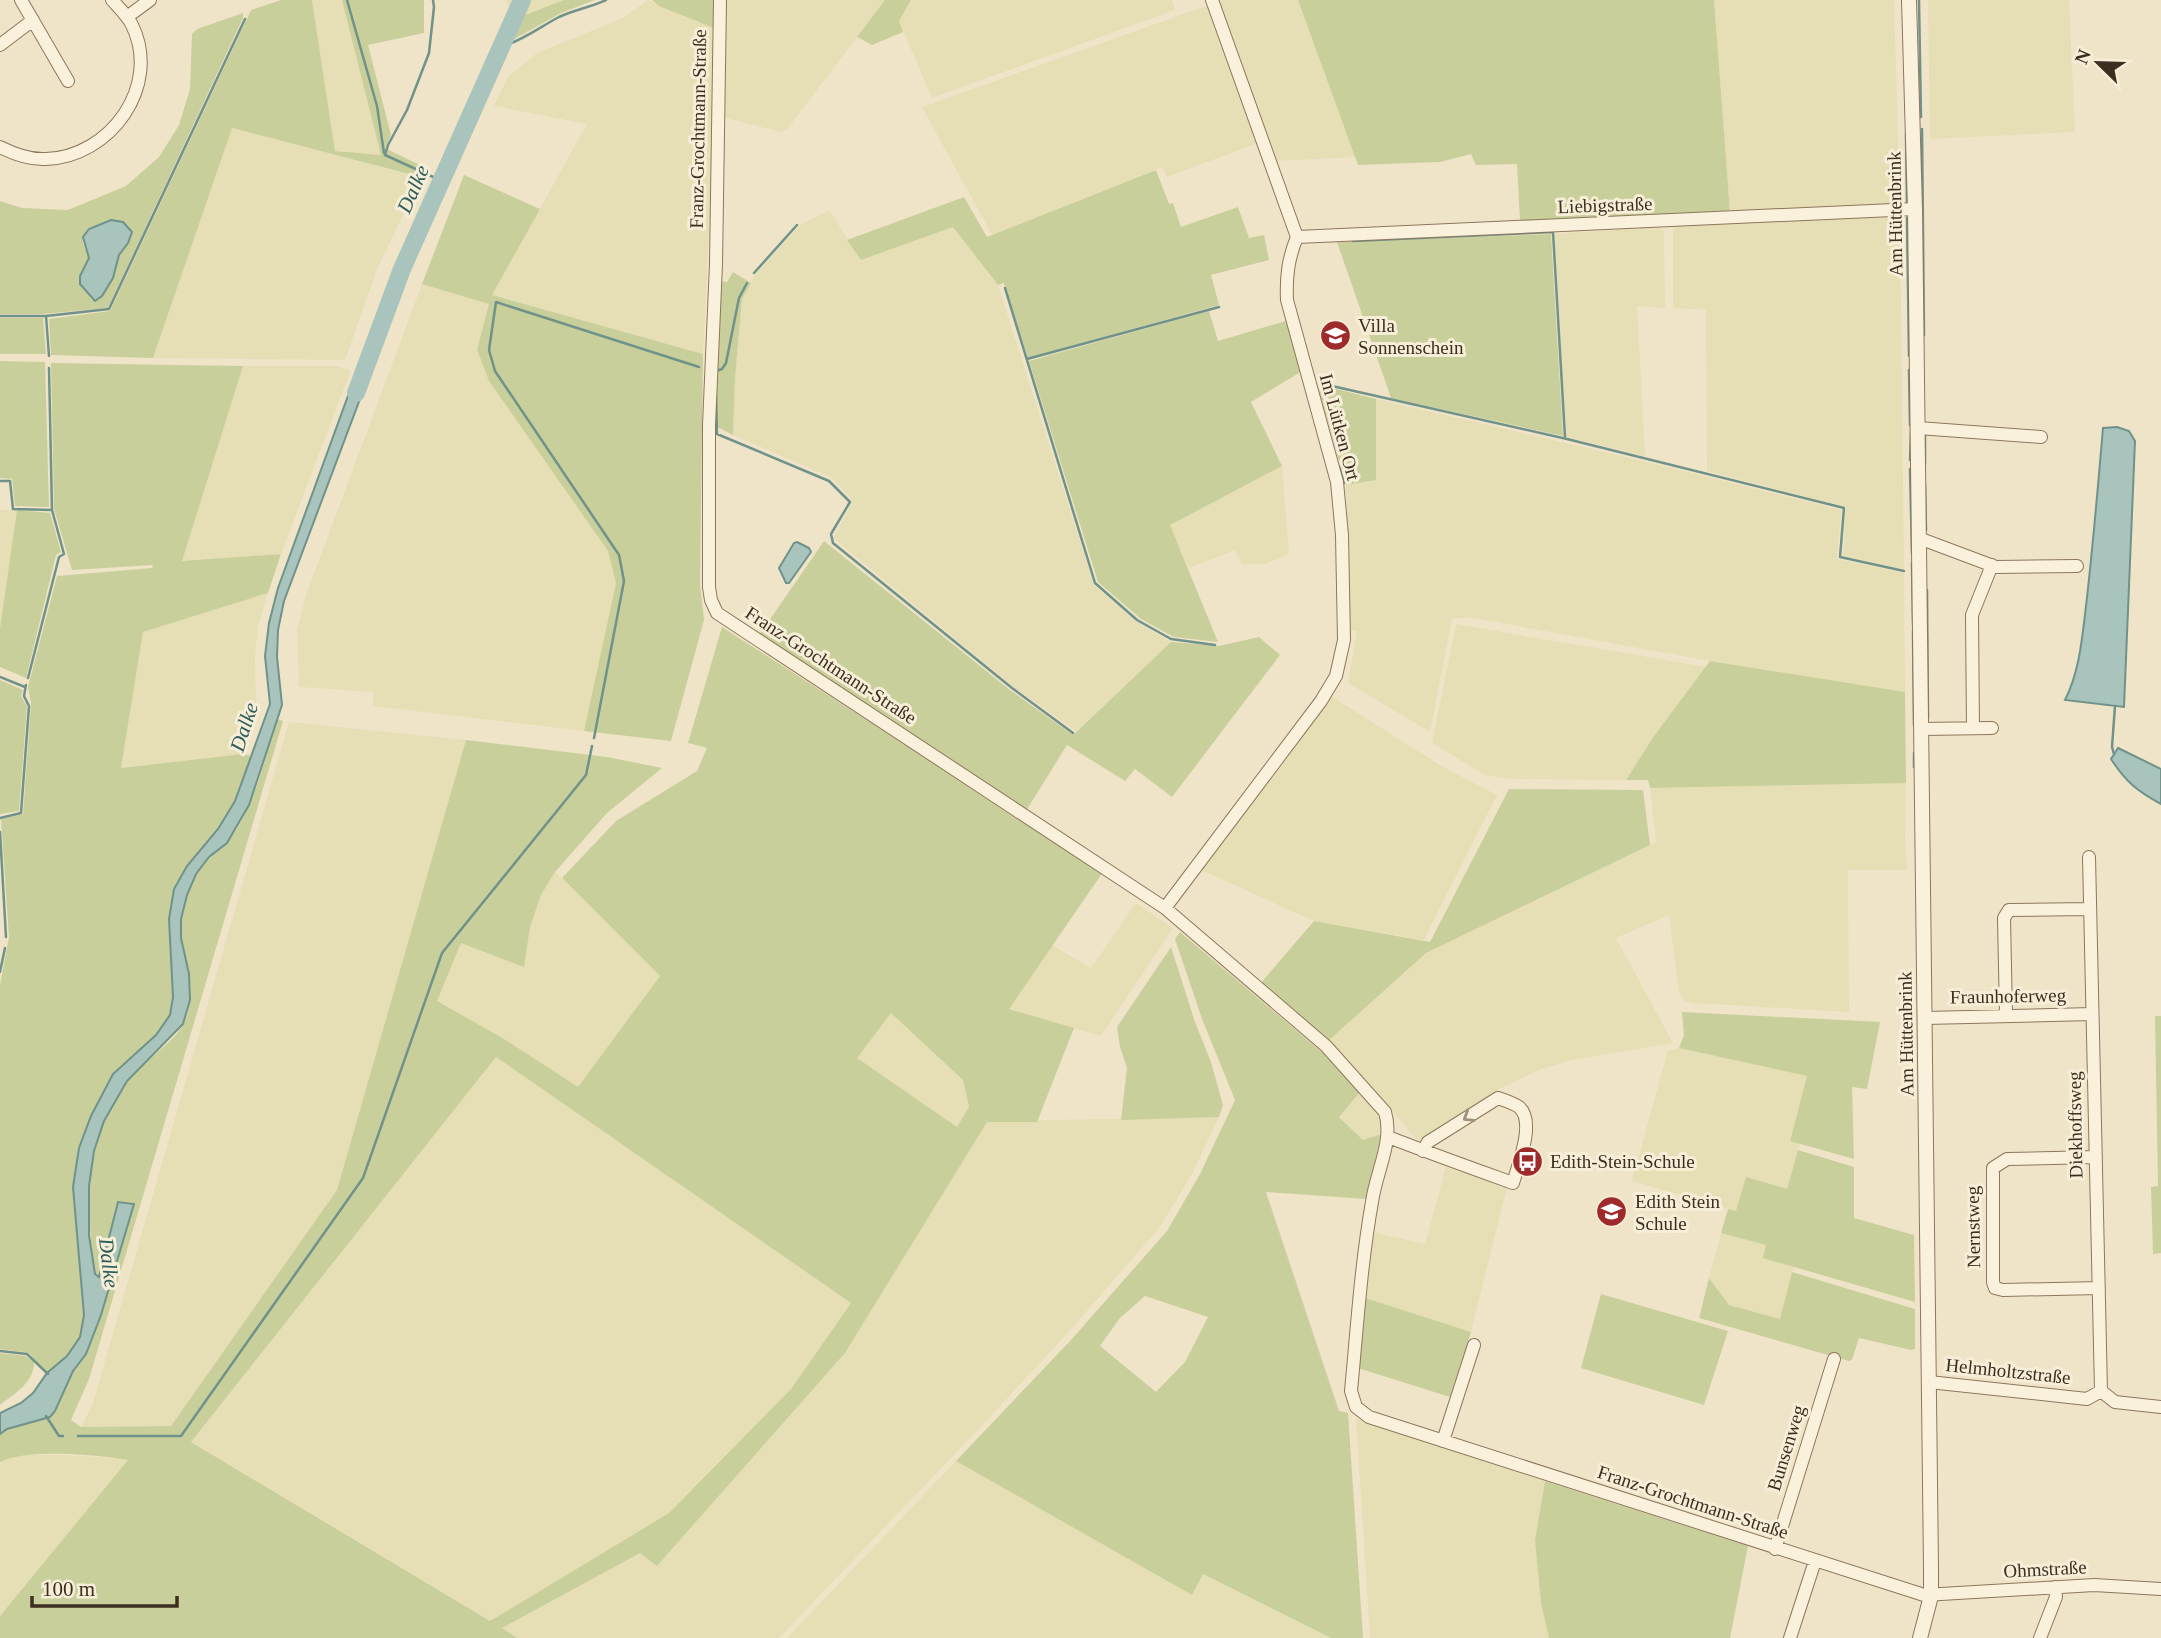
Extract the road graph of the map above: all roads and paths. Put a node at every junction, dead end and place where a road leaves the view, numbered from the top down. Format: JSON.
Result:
{"nodes":[{"id":1,"x":21,"y":0,"type":"edge"},
{"id":2,"x":112,"y":0,"type":"edge"},
{"id":3,"x":150,"y":0,"type":"edge"},
{"id":4,"x":720,"y":0,"type":"edge"},
{"id":5,"x":1212,"y":0,"type":"edge"},
{"id":6,"x":1909,"y":0,"type":"edge"},
{"id":7,"x":127,"y":17,"type":"junction"},
{"id":8,"x":33,"y":20,"type":"junction"},
{"id":9,"x":0,"y":45,"type":"edge"},
{"id":10,"x":68,"y":81,"type":"dead end"},
{"id":11,"x":0,"y":147,"type":"edge"},
{"id":12,"x":1915,"y":209,"type":"junction"},
{"id":13,"x":1297,"y":237,"type":"junction"},
{"id":14,"x":1917,"y":428,"type":"junction"},
{"id":15,"x":2041,"y":437,"type":"dead end"},
{"id":16,"x":1919,"y":540,"type":"junction"},
{"id":17,"x":1992,"y":565,"type":"junction"},
{"id":18,"x":2077,"y":566,"type":"dead end"},
{"id":19,"x":1973,"y":728,"type":"junction"},
{"id":20,"x":1992,"y":728,"type":"dead end"},
{"id":21,"x":1922,"y":729,"type":"junction"},
{"id":22,"x":2089,"y":857,"type":"dead end"},
{"id":23,"x":1165,"y":908,"type":"junction"},
{"id":24,"x":2089,"y":909,"type":"junction"},
{"id":25,"x":2092,"y":1014,"type":"junction"},
{"id":26,"x":2006,"y":1016,"type":"junction"},
{"id":27,"x":1925,"y":1018,"type":"junction"},
{"id":28,"x":1388,"y":1137,"type":"junction"},
{"id":29,"x":1423,"y":1151,"type":"junction"},
{"id":30,"x":2096,"y":1157,"type":"junction"},
{"id":31,"x":2099,"y":1288,"type":"junction"},
{"id":32,"x":1474,"y":1345,"type":"dead end"},
{"id":33,"x":1834,"y":1359,"type":"dead end"},
{"id":34,"x":1929,"y":1382,"type":"junction"},
{"id":35,"x":2101,"y":1391,"type":"junction"},
{"id":36,"x":2161,"y":1406,"type":"edge"},
{"id":37,"x":1443,"y":1441,"type":"junction"},
{"id":38,"x":1775,"y":1549,"type":"junction"},
{"id":39,"x":1815,"y":1562,"type":"junction"},
{"id":40,"x":2055,"y":1587,"type":"junction"},
{"id":41,"x":2161,"y":1588,"type":"edge"},
{"id":42,"x":1931,"y":1595,"type":"junction"},
{"id":43,"x":1790,"y":1638,"type":"edge"},
{"id":44,"x":1920,"y":1638,"type":"edge"},
{"id":45,"x":2040,"y":1638,"type":"edge"}],
"edges":[{"from":1,"to":8,"type":"street"},
{"from":2,"to":7,"type":"street"},
{"from":3,"to":7,"type":"street"},
{"from":4,"to":23,"type":"street","name":"Franz-Grochtmann-Straße"},
{"from":5,"to":13,"type":"street"},
{"from":6,"to":12,"type":"street","name":"Am Hüttenbrink"},
{"from":7,"to":11,"type":"street"},
{"from":8,"to":9,"type":"street"},
{"from":8,"to":10,"type":"street"},
{"from":12,"to":13,"type":"street","name":"Liebigstraße"},
{"from":12,"to":14,"type":"street","name":"Am Hüttenbrink"},
{"from":13,"to":23,"type":"street","name":"Im Lütken Ort"},
{"from":14,"to":15,"type":"street"},
{"from":14,"to":16,"type":"street","name":"Am Hüttenbrink"},
{"from":16,"to":17,"type":"street"},
{"from":16,"to":21,"type":"street","name":"Am Hüttenbrink"},
{"from":17,"to":18,"type":"street"},
{"from":17,"to":19,"type":"street"},
{"from":19,"to":20,"type":"street"},
{"from":19,"to":21,"type":"street"},
{"from":21,"to":27,"type":"street","name":"Am Hüttenbrink"},
{"from":22,"to":24,"type":"street","name":"Diekhoffsweg"},
{"from":23,"to":28,"type":"street","name":"Franz-Grochtmann-Straße"},
{"from":24,"to":25,"type":"street","name":"Diekhoffsweg"},
{"from":24,"to":26,"type":"street"},
{"from":25,"to":26,"type":"street","name":"Fraunhoferweg"},
{"from":25,"to":30,"type":"street","name":"Diekhoffsweg"},
{"from":26,"to":27,"type":"street","name":"Fraunhoferweg"},
{"from":27,"to":34,"type":"street","name":"Am Hüttenbrink"},
{"from":28,"to":29,"type":"street"},
{"from":28,"to":37,"type":"street","name":"Franz-Grochtmann-Straße"},
{"from":29,"to":29,"type":"street","one_way":true},
{"from":30,"to":31,"type":"street","name":"Diekhoffsweg"},
{"from":30,"to":31,"type":"street","name":"Nernstweg"},
{"from":31,"to":35,"type":"street","name":"Diekhoffsweg"},
{"from":32,"to":37,"type":"street"},
{"from":33,"to":38,"type":"street","name":"Bunsenweg"},
{"from":34,"to":35,"type":"street","name":"Helmholtzstraße"},
{"from":34,"to":42,"type":"street","name":"Am Hüttenbrink"},
{"from":35,"to":36,"type":"street"},
{"from":37,"to":38,"type":"street","name":"Franz-Grochtmann-Straße"},
{"from":38,"to":39,"type":"street","name":"Franz-Grochtmann-Straße"},
{"from":39,"to":42,"type":"street","name":"Franz-Grochtmann-Straße"},
{"from":39,"to":43,"type":"street"},
{"from":40,"to":41,"type":"street","name":"Ohmstraße"},
{"from":40,"to":42,"type":"street","name":"Ohmstraße"},
{"from":40,"to":45,"type":"street"},
{"from":42,"to":44,"type":"street","name":"Am Hüttenbrink"}]}
